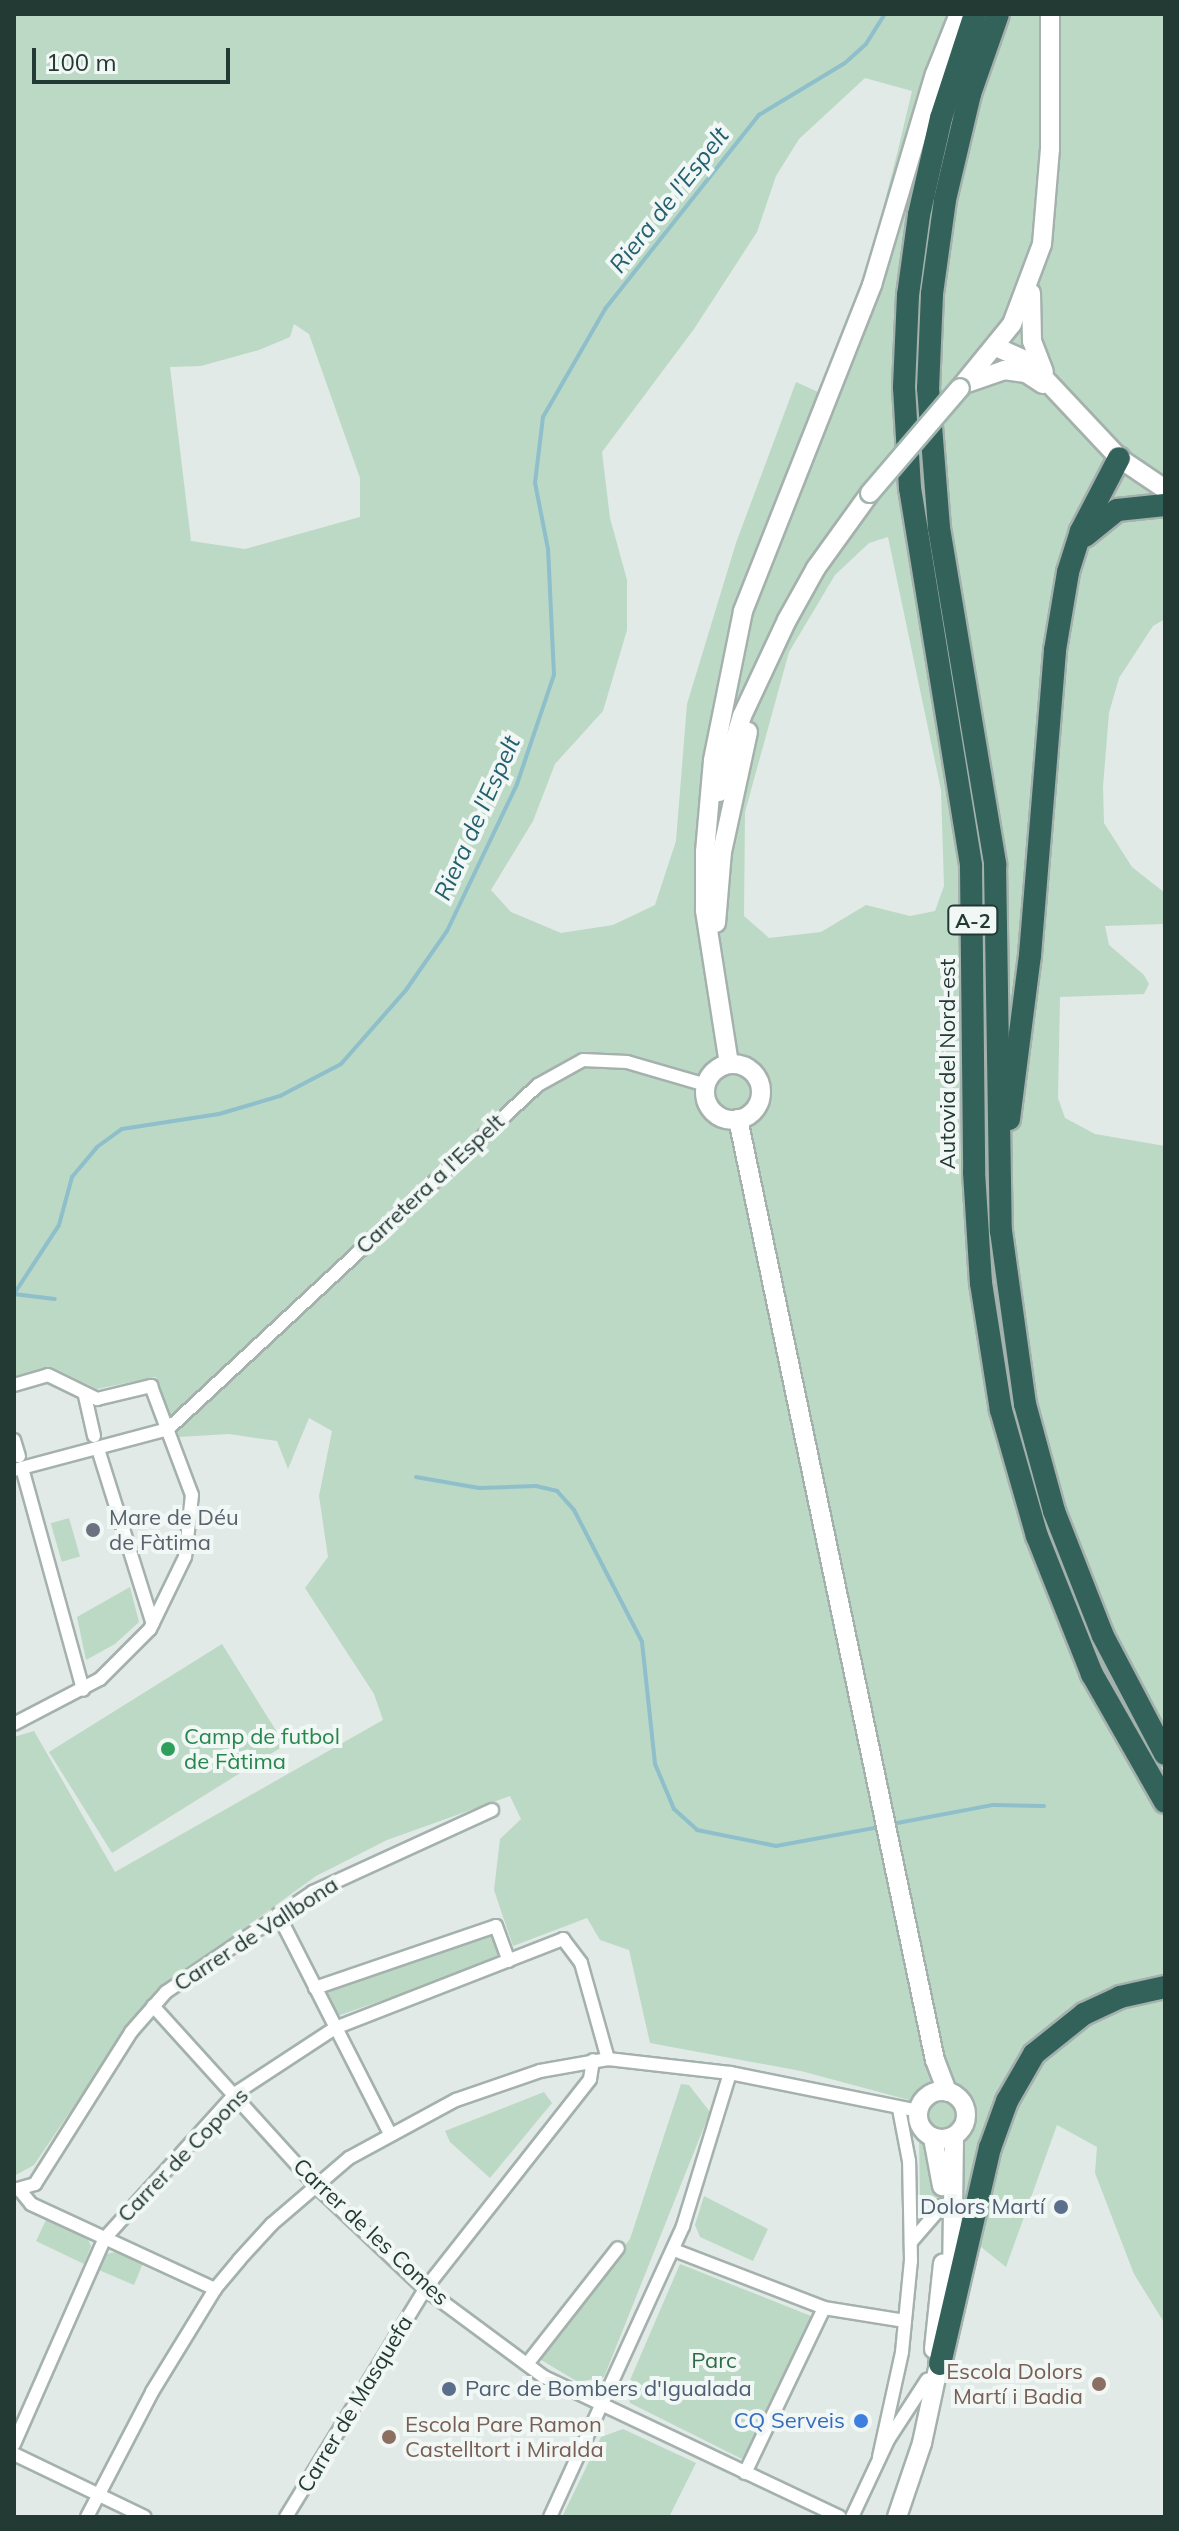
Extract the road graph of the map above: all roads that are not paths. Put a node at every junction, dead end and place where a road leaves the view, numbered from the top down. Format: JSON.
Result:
{"nodes":[{"id":1,"x":959,"y":14,"type":"edge"},
{"id":2,"x":975,"y":14,"type":"edge"},
{"id":3,"x":998,"y":14,"type":"edge"},
{"id":4,"x":1050,"y":14,"type":"edge"},
{"id":5,"x":1031,"y":283,"type":"junction"},
{"id":6,"x":996,"y":347,"type":"junction"},
{"id":7,"x":960,"y":388,"type":"junction"},
{"id":8,"x":1055,"y":393,"type":"junction"},
{"id":9,"x":1119,"y":458,"type":"junction"},
{"id":10,"x":1165,"y":489,"type":"edge"},
{"id":11,"x":1165,"y":505,"type":"edge"},
{"id":12,"x":1071,"y":561,"type":"junction"},
{"id":13,"x":774,"y":649,"type":"junction"},
{"id":14,"x":705,"y":900,"type":"junction"},
{"id":15,"x":714,"y":978,"type":"junction"},
{"id":16,"x":729,"y":1064,"type":"junction"},
{"id":17,"x":706,"y":1085,"type":"junction"},
{"id":18,"x":738,"y":1119,"type":"junction"},
{"id":19,"x":998,"y":1158,"type":"junction"},
{"id":20,"x":14,"y":1385,"type":"edge"},
{"id":21,"x":85,"y":1396,"type":"junction"},
{"id":22,"x":168,"y":1429,"type":"junction"},
{"id":23,"x":14,"y":1440,"type":"edge"},
{"id":24,"x":96,"y":1442,"type":"junction"},
{"id":25,"x":18,"y":1464,"type":"edge"},
{"id":26,"x":153,"y":1624,"type":"junction"},
{"id":27,"x":83,"y":1690,"type":"junction"},
{"id":28,"x":14,"y":1724,"type":"edge"},
{"id":29,"x":1165,"y":1754,"type":"edge"},
{"id":30,"x":1165,"y":1802,"type":"edge"},
{"id":31,"x":492,"y":1810,"type":"dead end"},
{"id":32,"x":278,"y":1914,"type":"junction"},
{"id":33,"x":509,"y":1961,"type":"junction"},
{"id":34,"x":1165,"y":1987,"type":"edge"},
{"id":35,"x":315,"y":1988,"type":"junction"},
{"id":36,"x":153,"y":2006,"type":"junction"},
{"id":37,"x":335,"y":2028,"type":"junction"},
{"id":38,"x":608,"y":2059,"type":"junction"},
{"id":39,"x":593,"y":2060,"type":"junction"},
{"id":40,"x":730,"y":2073,"type":"junction"},
{"id":41,"x":940,"y":2092,"type":"junction"},
{"id":42,"x":236,"y":2093,"type":"junction"},
{"id":43,"x":899,"y":2109,"type":"junction"},
{"id":44,"x":918,"y":2111,"type":"junction"},
{"id":45,"x":390,"y":2134,"type":"junction"},
{"id":46,"x":954,"y":2136,"type":"junction"},
{"id":47,"x":933,"y":2138,"type":"junction"},
{"id":48,"x":316,"y":2186,"type":"junction"},
{"id":49,"x":16,"y":2190,"type":"edge"},
{"id":50,"x":943,"y":2205,"type":"junction"},
{"id":51,"x":105,"y":2238,"type":"junction"},
{"id":52,"x":911,"y":2242,"type":"junction"},
{"id":53,"x":618,"y":2248,"type":"dead end"},
{"id":54,"x":674,"y":2250,"type":"junction"},
{"id":55,"x":215,"y":2289,"type":"junction"},
{"id":56,"x":425,"y":2289,"type":"junction"},
{"id":57,"x":824,"y":2308,"type":"junction"},
{"id":58,"x":905,"y":2321,"type":"junction"},
{"id":59,"x":527,"y":2364,"type":"junction"},
{"id":60,"x":934,"y":2372,"type":"junction"},
{"id":61,"x":605,"y":2407,"type":"junction"},
{"id":62,"x":14,"y":2444,"type":"edge"},
{"id":63,"x":14,"y":2454,"type":"edge"},
{"id":64,"x":879,"y":2457,"type":"junction"},
{"id":65,"x":745,"y":2473,"type":"junction"},
{"id":66,"x":97,"y":2493,"type":"junction"},
{"id":67,"x":87,"y":2517,"type":"edge"},
{"id":68,"x":145,"y":2517,"type":"edge"},
{"id":69,"x":286,"y":2517,"type":"edge"},
{"id":70,"x":550,"y":2517,"type":"edge"},
{"id":71,"x":840,"y":2517,"type":"edge"},
{"id":72,"x":852,"y":2517,"type":"edge"},
{"id":73,"x":888,"y":2517,"type":"edge"},
{"id":74,"x":897,"y":2517,"type":"edge"}],
"edges":[{"from":1,"to":14,"type":"street"},
{"from":2,"to":30,"type":"highway","name":"Autovia del Nord-est","number":"A-2"},
{"from":3,"to":19,"type":"highway","number":"A-2"},
{"from":4,"to":5,"type":"street"},
{"from":5,"to":6,"type":"street"},
{"from":5,"to":8,"type":"street"},
{"from":6,"to":7,"type":"street"},
{"from":6,"to":8,"type":"street"},
{"from":7,"to":8,"type":"street"},
{"from":7,"to":13,"type":"street","bridge":true},
{"from":8,"to":9,"type":"street"},
{"from":9,"to":10,"type":"street"},
{"from":9,"to":12,"type":"highway"},
{"from":11,"to":12,"type":"highway"},
{"from":12,"to":19,"type":"highway"},
{"from":13,"to":14,"type":"street"},
{"from":13,"to":15,"type":"street"},
{"from":14,"to":15,"type":"street"},
{"from":15,"to":16,"type":"street"},
{"from":16,"to":17,"type":"street"},
{"from":16,"to":18,"type":"street"},
{"from":17,"to":18,"type":"street"},
{"from":17,"to":22,"type":"street","name":"Carretera a l'Espelt"},
{"from":18,"to":41,"type":"street"},
{"from":19,"to":29,"type":"highway","number":"A-2"},
{"from":20,"to":21,"type":"street"},
{"from":21,"to":22,"type":"street"},
{"from":21,"to":24,"type":"street"},
{"from":22,"to":24,"type":"street"},
{"from":22,"to":26,"type":"street"},
{"from":23,"to":25,"type":"street"},
{"from":24,"to":25,"type":"street"},
{"from":24,"to":26,"type":"street"},
{"from":25,"to":27,"type":"street"},
{"from":26,"to":27,"type":"street"},
{"from":27,"to":28,"type":"street"},
{"from":31,"to":32,"type":"street","name":"Carrer de Vallbona"},
{"from":32,"to":35,"type":"street"},
{"from":32,"to":36,"type":"street","name":"Carrer de Vallbona"},
{"from":33,"to":35,"type":"street"},
{"from":33,"to":37,"type":"street","name":"Carrer de Copons"},
{"from":33,"to":38,"type":"street","name":"Carrer de Copons"},
{"from":34,"to":60,"type":"highway"},
{"from":35,"to":37,"type":"street"},
{"from":36,"to":42,"type":"street","name":"Carrer de les Comes"},
{"from":36,"to":49,"type":"street","name":"Carrer de Vallbona"},
{"from":37,"to":42,"type":"street","name":"Carrer de Copons"},
{"from":37,"to":45,"type":"street"},
{"from":38,"to":39,"type":"street"},
{"from":38,"to":40,"type":"street"},
{"from":39,"to":45,"type":"street"},
{"from":39,"to":56,"type":"street","name":"Carrer de Masquefa"},
{"from":40,"to":43,"type":"street"},
{"from":40,"to":54,"type":"street"},
{"from":41,"to":44,"type":"street"},
{"from":41,"to":46,"type":"street"},
{"from":42,"to":48,"type":"street","name":"Carrer de les Comes"},
{"from":42,"to":51,"type":"street","name":"Carrer de Copons"},
{"from":43,"to":44,"type":"street"},
{"from":43,"to":52,"type":"street"},
{"from":44,"to":47,"type":"street"},
{"from":45,"to":48,"type":"street"},
{"from":46,"to":47,"type":"street"},
{"from":46,"to":60,"type":"street"},
{"from":47,"to":50,"type":"street"},
{"from":48,"to":55,"type":"street"},
{"from":48,"to":56,"type":"street","name":"Carrer de les Comes"},
{"from":49,"to":51,"type":"street"},
{"from":50,"to":52,"type":"street"},
{"from":50,"to":60,"type":"street"},
{"from":51,"to":55,"type":"street"},
{"from":51,"to":62,"type":"street","name":"Carrer de Copons"},
{"from":52,"to":58,"type":"street"},
{"from":53,"to":59,"type":"street"},
{"from":54,"to":57,"type":"street"},
{"from":54,"to":61,"type":"street"},
{"from":55,"to":66,"type":"street"},
{"from":56,"to":59,"type":"street","name":"Carrer de les Comes"},
{"from":56,"to":69,"type":"street","name":"Carrer de Masquefa"},
{"from":57,"to":58,"type":"street"},
{"from":57,"to":65,"type":"street"},
{"from":58,"to":64,"type":"street"},
{"from":59,"to":61,"type":"street","name":"Carrer de les Comes"},
{"from":60,"to":64,"type":"street"},
{"from":60,"to":73,"type":"street"},
{"from":60,"to":74,"type":"street"},
{"from":61,"to":65,"type":"street","name":"Carrer de les Comes"},
{"from":61,"to":70,"type":"street"},
{"from":63,"to":66,"type":"street"},
{"from":64,"to":72,"type":"street"},
{"from":65,"to":71,"type":"street","name":"Carrer de les Comes"},
{"from":66,"to":67,"type":"street"},
{"from":66,"to":68,"type":"street"}]}
